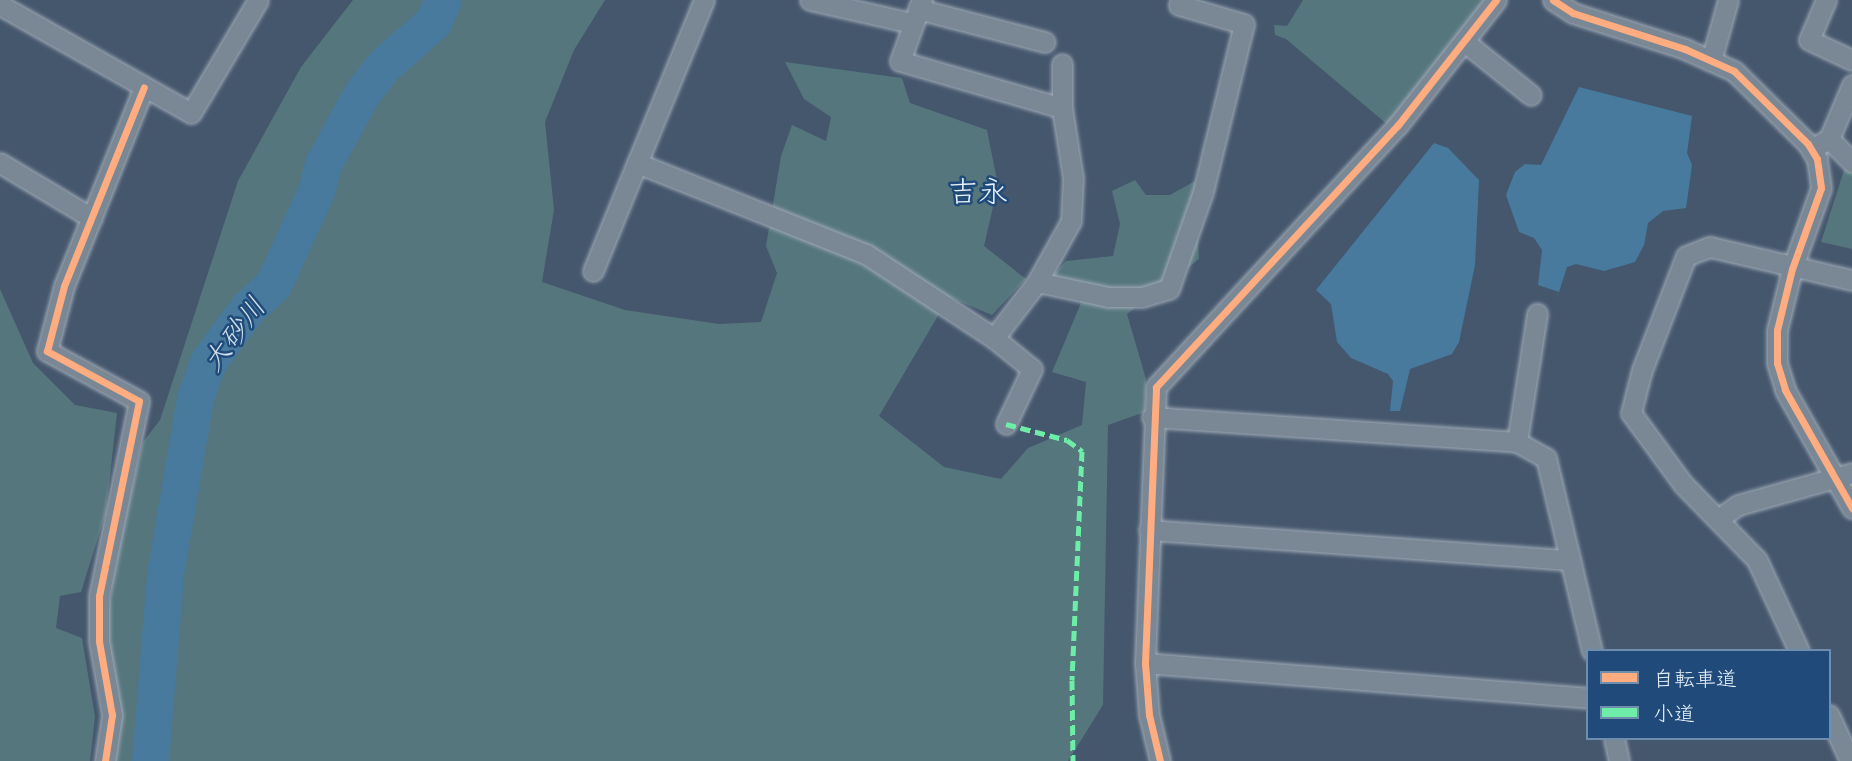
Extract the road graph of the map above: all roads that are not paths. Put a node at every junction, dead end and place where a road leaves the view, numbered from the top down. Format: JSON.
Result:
{"nodes":[{"id":1,"x":258,"y":0,"type":"edge"},
{"id":2,"x":704,"y":0,"type":"edge"},
{"id":3,"x":810,"y":0,"type":"edge"},
{"id":4,"x":1181,"y":0,"type":"edge"},
{"id":5,"x":1496,"y":0,"type":"edge"},
{"id":6,"x":1553,"y":0,"type":"edge"},
{"id":7,"x":1728,"y":0,"type":"edge"},
{"id":8,"x":1826,"y":0,"type":"edge"},
{"id":9,"x":0,"y":5,"type":"edge"},
{"id":10,"x":917,"y":11,"type":"edge"},
{"id":11,"x":1045,"y":42,"type":"dead end"},
{"id":12,"x":1466,"y":43,"type":"junction"},
{"id":13,"x":1852,"y":60,"type":"edge"},
{"id":14,"x":1711,"y":61,"type":"junction"},
{"id":15,"x":1062,"y":64,"type":"dead end"},
{"id":16,"x":1852,"y":85,"type":"edge"},
{"id":17,"x":144,"y":87,"type":"junction"},
{"id":18,"x":1531,"y":96,"type":"dead end"},
{"id":19,"x":1062,"y":108,"type":"junction"},
{"id":20,"x":1829,"y":139,"type":"junction"},
{"id":21,"x":1811,"y":149,"type":"junction"},
{"id":22,"x":1852,"y":162,"type":"edge"},
{"id":23,"x":0,"y":163,"type":"edge"},
{"id":24,"x":637,"y":163,"type":"junction"},
{"id":25,"x":92,"y":218,"type":"junction"},
{"id":26,"x":1792,"y":269,"type":"junction"},
{"id":27,"x":593,"y":271,"type":"dead end"},
{"id":28,"x":1852,"y":280,"type":"edge"},
{"id":29,"x":1037,"y":282,"type":"junction"},
{"id":30,"x":1537,"y":314,"type":"dead end"},
{"id":31,"x":994,"y":338,"type":"junction"},
{"id":32,"x":1152,"y":418,"type":"junction"},
{"id":33,"x":1006,"y":424,"type":"dead end"},
{"id":34,"x":1517,"y":442,"type":"junction"},
{"id":35,"x":1845,"y":475,"type":"edge"},
{"id":36,"x":1852,"y":508,"type":"edge"},
{"id":37,"x":1718,"y":519,"type":"junction"},
{"id":38,"x":1149,"y":530,"type":"junction"},
{"id":39,"x":1570,"y":560,"type":"junction"},
{"id":40,"x":1592,"y":649,"type":"edge"},
{"id":41,"x":1798,"y":649,"type":"edge"},
{"id":42,"x":1145,"y":663,"type":"junction"},
{"id":43,"x":1586,"y":698,"type":"edge"},
{"id":44,"x":1831,"y":719,"type":"edge"},
{"id":45,"x":1614,"y":740,"type":"edge"},
{"id":46,"x":105,"y":761,"type":"edge"},
{"id":47,"x":1160,"y":761,"type":"edge"},
{"id":48,"x":1619,"y":761,"type":"edge"},
{"id":49,"x":1850,"y":761,"type":"edge"}],
"edges":[{"from":1,"to":17,"type":"street"},
{"from":2,"to":24,"type":"street"},
{"from":3,"to":10,"type":"street"},
{"from":4,"to":29,"type":"street"},
{"from":5,"to":12,"type":"street"},
{"from":6,"to":14,"type":"street"},
{"from":7,"to":14,"type":"street"},
{"from":8,"to":13,"type":"street"},
{"from":9,"to":17,"type":"street"},
{"from":10,"to":11,"type":"street"},
{"from":10,"to":19,"type":"street"},
{"from":12,"to":18,"type":"street"},
{"from":12,"to":32,"type":"street"},
{"from":14,"to":21,"type":"street"},
{"from":15,"to":19,"type":"street"},
{"from":16,"to":20,"type":"street"},
{"from":17,"to":25,"type":"street"},
{"from":19,"to":29,"type":"street"},
{"from":20,"to":21,"type":"street"},
{"from":20,"to":22,"type":"street"},
{"from":21,"to":26,"type":"street"},
{"from":23,"to":25,"type":"street"},
{"from":24,"to":27,"type":"street"},
{"from":24,"to":31,"type":"street"},
{"from":25,"to":46,"type":"street"},
{"from":26,"to":28,"type":"street"},
{"from":26,"to":35,"type":"street"},
{"from":26,"to":37,"type":"street"},
{"from":29,"to":31,"type":"street"},
{"from":30,"to":34,"type":"street"},
{"from":31,"to":33,"type":"street"},
{"from":32,"to":34,"type":"street"},
{"from":32,"to":38,"type":"street"},
{"from":34,"to":39,"type":"street"},
{"from":35,"to":36,"type":"street"},
{"from":35,"to":37,"type":"street"},
{"from":37,"to":41,"type":"street"},
{"from":38,"to":39,"type":"street"},
{"from":38,"to":42,"type":"street"},
{"from":39,"to":40,"type":"street"},
{"from":42,"to":43,"type":"street"},
{"from":42,"to":47,"type":"street"},
{"from":44,"to":49,"type":"street"},
{"from":45,"to":48,"type":"street"}]}
